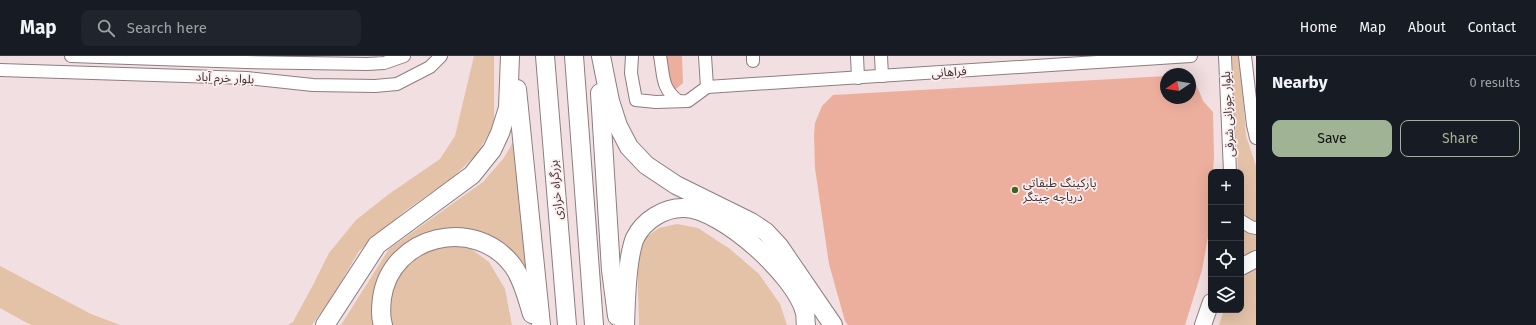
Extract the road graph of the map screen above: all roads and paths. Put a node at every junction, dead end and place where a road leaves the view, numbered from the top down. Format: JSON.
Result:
{"nodes":[{"id":1,"x":71,"y":56,"type":"edge"},
{"id":2,"x":404,"y":56,"type":"edge"},
{"id":3,"x":441,"y":56,"type":"edge"},
{"id":4,"x":510,"y":56,"type":"edge"},
{"id":5,"x":514,"y":56,"type":"edge"},
{"id":6,"x":545,"y":56,"type":"edge"},
{"id":7,"x":574,"y":56,"type":"edge"},
{"id":8,"x":600,"y":56,"type":"edge"},
{"id":9,"x":632,"y":56,"type":"edge"},
{"id":10,"x":660,"y":56,"type":"edge"},
{"id":11,"x":705,"y":56,"type":"edge"},
{"id":12,"x":857,"y":56,"type":"edge"},
{"id":13,"x":881,"y":56,"type":"edge"},
{"id":14,"x":1191,"y":56,"type":"edge"},
{"id":15,"x":1225,"y":56,"type":"edge"},
{"id":16,"x":1245,"y":56,"type":"edge"},
{"id":17,"x":283,"y":59,"type":"edge"},
{"id":18,"x":246,"y":62,"type":"junction"},
{"id":19,"x":0,"y":70,"type":"edge"},
{"id":20,"x":882,"y":76,"type":"junction"},
{"id":21,"x":247,"y":78,"type":"junction"},
{"id":22,"x":858,"y":78,"type":"junction"},
{"id":23,"x":707,"y":87,"type":"junction"},
{"id":24,"x":678,"y":101,"type":"junction"},
{"id":25,"x":1256,"y":138,"type":"edge"},
{"id":26,"x":1230,"y":169,"type":"edge"},
{"id":27,"x":1244,"y":223,"type":"edge"},
{"id":28,"x":1256,"y":228,"type":"edge"},
{"id":29,"x":1256,"y":260,"type":"edge"},
{"id":30,"x":1244,"y":266,"type":"edge"},
{"id":31,"x":1208,"y":311,"type":"edge"},
{"id":32,"x":325,"y":325,"type":"edge"},
{"id":33,"x":383,"y":325,"type":"edge"},
{"id":34,"x":535,"y":325,"type":"edge"},
{"id":35,"x":541,"y":325,"type":"edge"},
{"id":36,"x":567,"y":325,"type":"edge"},
{"id":37,"x":594,"y":325,"type":"edge"},
{"id":38,"x":618,"y":325,"type":"edge"},
{"id":39,"x":625,"y":325,"type":"edge"},
{"id":40,"x":806,"y":325,"type":"edge"},
{"id":41,"x":833,"y":325,"type":"edge"},
{"id":42,"x":1203,"y":325,"type":"edge"}],
"edges":[{"from":1,"to":18,"type":"street","name":"بلوار خرم آباد"},
{"from":2,"to":17,"type":"street","name":"بلوار خرم آباد"},
{"from":3,"to":21,"type":"street","name":"بلوار خرم آباد"},
{"from":4,"to":32,"type":"highway"},
{"from":5,"to":35,"type":"highway"},
{"from":6,"to":36,"type":"highway","name":"بزرگراه خرازی"},
{"from":7,"to":37,"type":"highway"},
{"from":8,"to":38,"type":"highway"},
{"from":8,"to":41,"type":"highway"},
{"from":9,"to":24,"type":"street"},
{"from":10,"to":24,"type":"street"},
{"from":11,"to":23,"type":"street"},
{"from":12,"to":22,"type":"street"},
{"from":13,"to":20,"type":"street"},
{"from":14,"to":20,"type":"street","name":"فراهانی"},
{"from":15,"to":26,"type":"street","name":"بلوار جوزانی شرقی"},
{"from":16,"to":25,"type":"street","name":"بلوار جوزانی شرقی"},
{"from":17,"to":18,"type":"street","name":"بلوار خرم آباد"},
{"from":18,"to":21,"type":"street"},
{"from":19,"to":21,"type":"street","name":"بلوار خرم آباد"},
{"from":20,"to":22,"type":"street","name":"فراهانی"},
{"from":22,"to":23,"type":"street","name":"فراهانی"},
{"from":23,"to":24,"type":"street"},
{"from":27,"to":28,"type":"street"},
{"from":29,"to":30,"type":"main road"},
{"from":31,"to":42,"type":"main road"},
{"from":33,"to":34,"type":"highway"},
{"from":39,"to":40,"type":"highway"}]}
